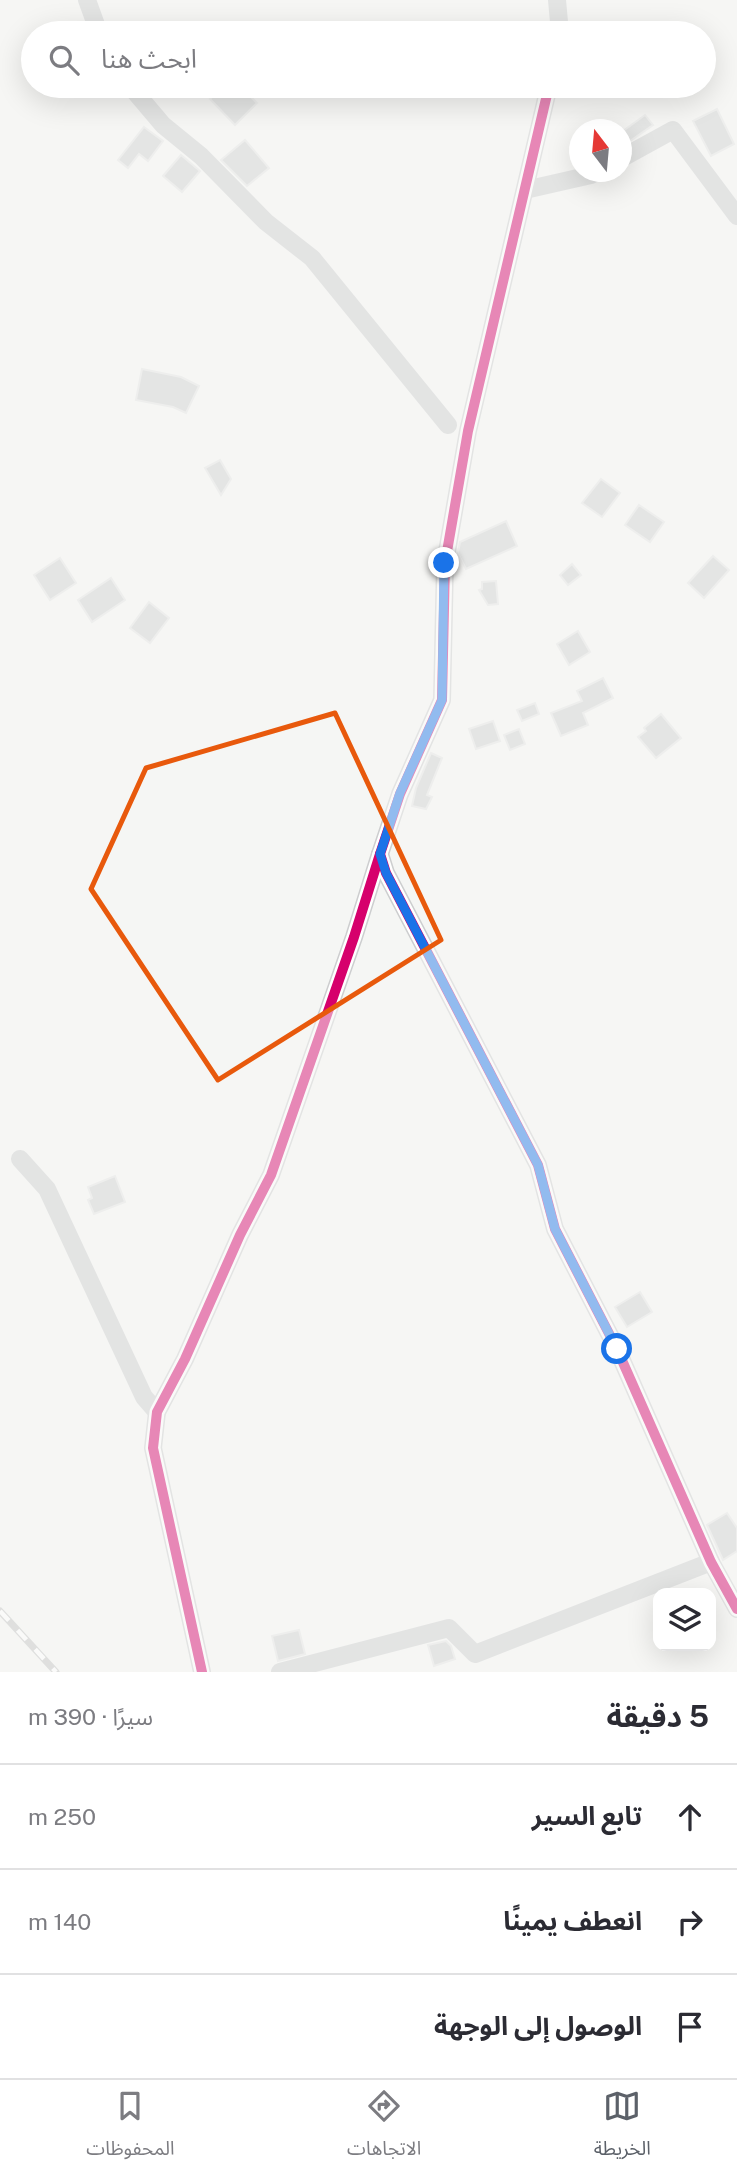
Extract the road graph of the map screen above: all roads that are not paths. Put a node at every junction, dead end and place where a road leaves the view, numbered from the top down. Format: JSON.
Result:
{"nodes":[{"id":1,"x":86,"y":0,"type":"edge"},
{"id":2,"x":557,"y":0,"type":"edge"},
{"id":3,"x":94,"y":21,"type":"edge"},
{"id":4,"x":559,"y":21,"type":"edge"},
{"id":5,"x":140,"y":98,"type":"edge"},
{"id":6,"x":547,"y":98,"type":"edge"},
{"id":7,"x":632,"y":152,"type":"edge"},
{"id":8,"x":569,"y":180,"type":"edge"},
{"id":9,"x":525,"y":190,"type":"junction"},
{"id":10,"x":737,"y":216,"type":"edge"},
{"id":11,"x":448,"y":425,"type":"dead end"},
{"id":12,"x":380,"y":854,"type":"junction"},
{"id":13,"x":20,"y":1159,"type":"dead end"},
{"id":14,"x":158,"y":1412,"type":"junction"},
{"id":15,"x":710,"y":1562,"type":"junction"},
{"id":16,"x":737,"y":1609,"type":"edge"},
{"id":17,"x":202,"y":1672,"type":"edge"},
{"id":18,"x":280,"y":1672,"type":"edge"}],
"edges":[{"from":1,"to":3,"type":"street"},
{"from":2,"to":4,"type":"street"},
{"from":5,"to":11,"type":"street"},
{"from":6,"to":9,"type":"street"},
{"from":7,"to":10,"type":"street"},
{"from":8,"to":9,"type":"street"},
{"from":9,"to":12,"type":"street"},
{"from":12,"to":14,"type":"street"},
{"from":12,"to":15,"type":"street"},
{"from":13,"to":14,"type":"street"},
{"from":14,"to":17,"type":"street"},
{"from":15,"to":16,"type":"street"},
{"from":15,"to":18,"type":"street"}]}
